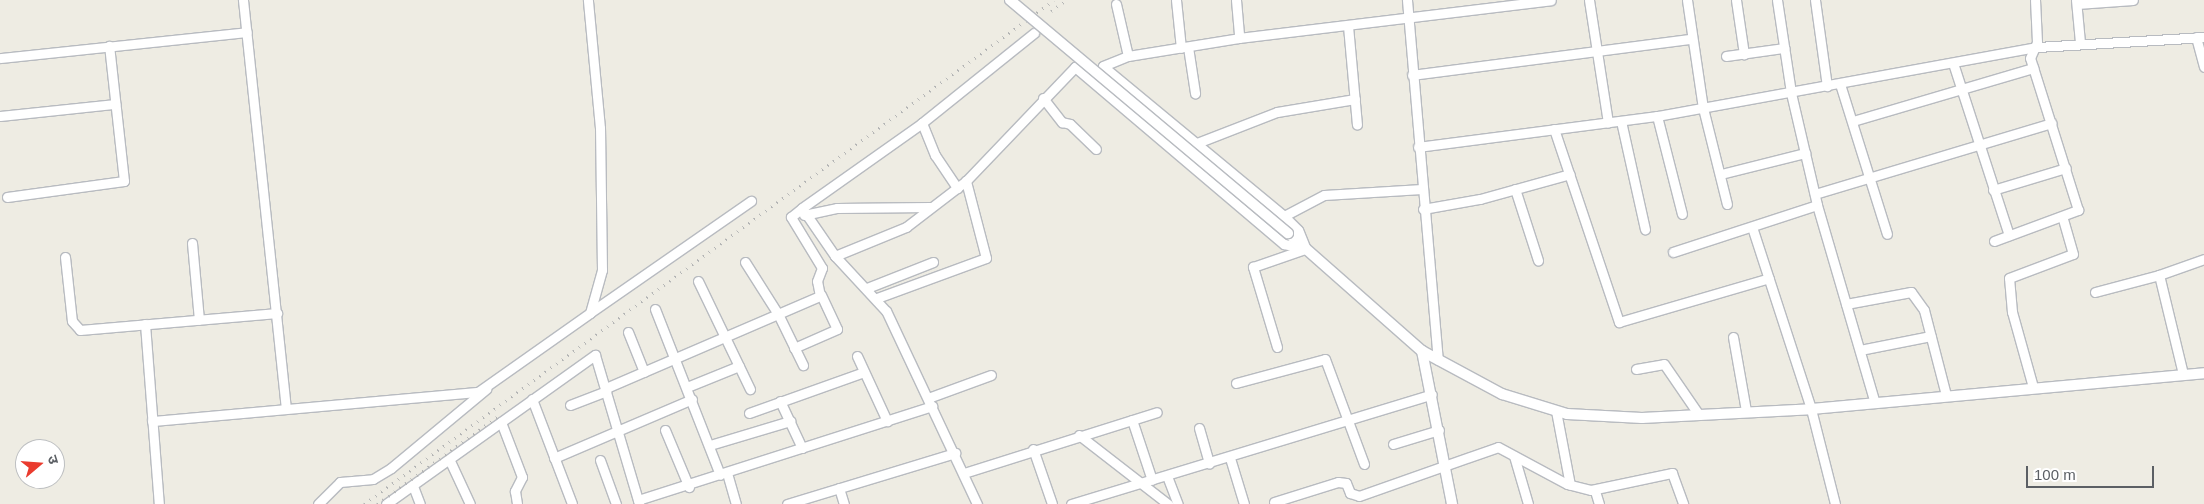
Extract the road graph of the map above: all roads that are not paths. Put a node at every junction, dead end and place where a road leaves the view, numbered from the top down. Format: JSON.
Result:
{"nodes":[{"id":1,"x":243,"y":0,"type":"edge"},
{"id":2,"x":588,"y":0,"type":"edge"},
{"id":3,"x":1010,"y":0,"type":"edge"},
{"id":4,"x":1176,"y":0,"type":"edge"},
{"id":5,"x":1236,"y":0,"type":"edge"},
{"id":6,"x":1407,"y":0,"type":"edge"},
{"id":7,"x":1548,"y":0,"type":"edge"},
{"id":8,"x":1589,"y":0,"type":"edge"},
{"id":9,"x":1687,"y":0,"type":"edge"},
{"id":10,"x":1736,"y":0,"type":"edge"},
{"id":11,"x":1777,"y":0,"type":"edge"},
{"id":12,"x":1815,"y":0,"type":"edge"},
{"id":13,"x":2035,"y":0,"type":"edge"},
{"id":14,"x":2133,"y":0,"type":"edge"},
{"id":15,"x":2077,"y":2,"type":"edge"},
{"id":16,"x":1116,"y":4,"type":"dead end"},
{"id":17,"x":1408,"y":19,"type":"junction"},
{"id":18,"x":1348,"y":26,"type":"junction"},
{"id":19,"x":247,"y":32,"type":"junction"},
{"id":20,"x":1034,"y":33,"type":"dead end"},
{"id":21,"x":2200,"y":37,"type":"edge"},
{"id":22,"x":1240,"y":38,"type":"junction"},
{"id":23,"x":1691,"y":38,"type":"junction"},
{"id":24,"x":2080,"y":42,"type":"junction"},
{"id":25,"x":109,"y":46,"type":"junction"},
{"id":26,"x":2037,"y":47,"type":"junction"},
{"id":27,"x":1185,"y":48,"type":"junction"},
{"id":28,"x":1596,"y":48,"type":"junction"},
{"id":29,"x":1784,"y":48,"type":"junction"},
{"id":30,"x":1744,"y":54,"type":"junction"},
{"id":31,"x":1128,"y":56,"type":"junction"},
{"id":32,"x":1726,"y":56,"type":"dead end"},
{"id":33,"x":0,"y":58,"type":"edge"},
{"id":34,"x":1953,"y":63,"type":"junction"},
{"id":35,"x":2204,"y":67,"type":"edge"},
{"id":36,"x":2034,"y":68,"type":"junction"},
{"id":37,"x":1412,"y":75,"type":"junction"},
{"id":38,"x":1840,"y":84,"type":"junction"},
{"id":39,"x":1827,"y":86,"type":"junction"},
{"id":40,"x":1961,"y":90,"type":"junction"},
{"id":41,"x":1195,"y":93,"type":"dead end"},
{"id":42,"x":1791,"y":93,"type":"junction"},
{"id":43,"x":1043,"y":98,"type":"junction"},
{"id":44,"x":1354,"y":99,"type":"junction"},
{"id":45,"x":115,"y":104,"type":"junction"},
{"id":46,"x":1703,"y":108,"type":"junction"},
{"id":47,"x":0,"y":116,"type":"edge"},
{"id":48,"x":1658,"y":116,"type":"junction"},
{"id":49,"x":1621,"y":121,"type":"junction"},
{"id":50,"x":1852,"y":121,"type":"junction"},
{"id":51,"x":922,"y":123,"type":"junction"},
{"id":52,"x":1608,"y":123,"type":"junction"},
{"id":53,"x":2052,"y":123,"type":"junction"},
{"id":54,"x":1357,"y":125,"type":"dead end"},
{"id":55,"x":1554,"y":130,"type":"junction"},
{"id":56,"x":1196,"y":143,"type":"junction"},
{"id":57,"x":1978,"y":145,"type":"junction"},
{"id":58,"x":1418,"y":147,"type":"junction"},
{"id":59,"x":1096,"y":149,"type":"dead end"},
{"id":60,"x":1805,"y":154,"type":"junction"},
{"id":61,"x":2066,"y":168,"type":"junction"},
{"id":62,"x":1570,"y":174,"type":"junction"},
{"id":63,"x":1720,"y":174,"type":"junction"},
{"id":64,"x":1870,"y":178,"type":"junction"},
{"id":65,"x":966,"y":181,"type":"junction"},
{"id":66,"x":957,"y":188,"type":"junction"},
{"id":67,"x":1422,"y":189,"type":"junction"},
{"id":68,"x":1515,"y":190,"type":"junction"},
{"id":69,"x":1993,"y":190,"type":"junction"},
{"id":70,"x":1815,"y":194,"type":"junction"},
{"id":71,"x":7,"y":197,"type":"dead end"},
{"id":72,"x":751,"y":201,"type":"dead end"},
{"id":73,"x":1727,"y":204,"type":"dead end"},
{"id":74,"x":1818,"y":205,"type":"junction"},
{"id":75,"x":930,"y":207,"type":"junction"},
{"id":76,"x":1424,"y":209,"type":"junction"},
{"id":77,"x":803,"y":211,"type":"junction"},
{"id":78,"x":1682,"y":214,"type":"dead end"},
{"id":79,"x":1284,"y":216,"type":"junction"},
{"id":80,"x":2063,"y":218,"type":"junction"},
{"id":81,"x":1752,"y":227,"type":"junction"},
{"id":82,"x":1645,"y":229,"type":"dead end"},
{"id":83,"x":1887,"y":234,"type":"dead end"},
{"id":84,"x":2009,"y":235,"type":"junction"},
{"id":85,"x":1994,"y":241,"type":"dead end"},
{"id":86,"x":192,"y":243,"type":"dead end"},
{"id":87,"x":1306,"y":249,"type":"junction"},
{"id":88,"x":1673,"y":252,"type":"dead end"},
{"id":89,"x":836,"y":256,"type":"junction"},
{"id":90,"x":64,"y":257,"type":"dead end"},
{"id":91,"x":2204,"y":259,"type":"edge"},
{"id":92,"x":1538,"y":260,"type":"dead end"},
{"id":93,"x":746,"y":262,"type":"dead end"},
{"id":94,"x":933,"y":262,"type":"dead end"},
{"id":95,"x":2159,"y":275,"type":"junction"},
{"id":96,"x":1770,"y":278,"type":"junction"},
{"id":97,"x":698,"y":281,"type":"dead end"},
{"id":98,"x":867,"y":288,"type":"junction"},
{"id":99,"x":2095,"y":292,"type":"dead end"},
{"id":100,"x":821,"y":294,"type":"junction"},
{"id":101,"x":877,"y":298,"type":"junction"},
{"id":102,"x":1846,"y":304,"type":"junction"},
{"id":103,"x":655,"y":309,"type":"dead end"},
{"id":104,"x":590,"y":312,"type":"junction"},
{"id":105,"x":277,"y":313,"type":"junction"},
{"id":106,"x":778,"y":314,"type":"junction"},
{"id":107,"x":199,"y":320,"type":"junction"},
{"id":108,"x":145,"y":324,"type":"junction"},
{"id":109,"x":628,"y":332,"type":"dead end"},
{"id":110,"x":1930,"y":336,"type":"junction"},
{"id":111,"x":1733,"y":337,"type":"dead end"},
{"id":112,"x":725,"y":338,"type":"junction"},
{"id":113,"x":1277,"y":347,"type":"dead end"},
{"id":114,"x":794,"y":348,"type":"junction"},
{"id":115,"x":1860,"y":350,"type":"junction"},
{"id":116,"x":1422,"y":351,"type":"junction"},
{"id":117,"x":858,"y":356,"type":"dead end"},
{"id":118,"x":675,"y":360,"type":"junction"},
{"id":119,"x":1438,"y":360,"type":"junction"},
{"id":120,"x":802,"y":365,"type":"dead end"},
{"id":121,"x":739,"y":366,"type":"junction"},
{"id":122,"x":1636,"y":369,"type":"dead end"},
{"id":123,"x":644,"y":372,"type":"junction"},
{"id":124,"x":864,"y":372,"type":"junction"},
{"id":125,"x":2204,"y":373,"type":"edge"},
{"id":126,"x":2183,"y":374,"type":"junction"},
{"id":127,"x":991,"y":375,"type":"dead end"},
{"id":128,"x":1236,"y":383,"type":"dead end"},
{"id":129,"x":687,"y":387,"type":"junction"},
{"id":130,"x":2034,"y":387,"type":"junction"},
{"id":131,"x":487,"y":388,"type":"junction"},
{"id":132,"x":606,"y":389,"type":"junction"},
{"id":133,"x":750,"y":389,"type":"dead end"},
{"id":134,"x":1432,"y":394,"type":"junction"},
{"id":135,"x":1946,"y":394,"type":"junction"},
{"id":136,"x":532,"y":399,"type":"junction"},
{"id":137,"x":692,"y":399,"type":"junction"},
{"id":138,"x":780,"y":401,"type":"junction"},
{"id":139,"x":930,"y":402,"type":"junction"},
{"id":140,"x":1875,"y":403,"type":"junction"},
{"id":141,"x":570,"y":405,"type":"dead end"},
{"id":142,"x":286,"y":406,"type":"junction"},
{"id":143,"x":1811,"y":409,"type":"junction"},
{"id":144,"x":1556,"y":411,"type":"junction"},
{"id":145,"x":1746,"y":411,"type":"junction"},
{"id":146,"x":1158,"y":412,"type":"dead end"},
{"id":147,"x":749,"y":413,"type":"dead end"},
{"id":148,"x":1698,"y":415,"type":"junction"},
{"id":149,"x":152,"y":420,"type":"junction"},
{"id":150,"x":1132,"y":420,"type":"junction"},
{"id":151,"x":1350,"y":420,"type":"junction"},
{"id":152,"x":887,"y":421,"type":"junction"},
{"id":153,"x":501,"y":422,"type":"junction"},
{"id":154,"x":790,"y":422,"type":"junction"},
{"id":155,"x":1199,"y":428,"type":"dead end"},
{"id":156,"x":616,"y":429,"type":"junction"},
{"id":157,"x":665,"y":430,"type":"dead end"},
{"id":158,"x":1439,"y":430,"type":"junction"},
{"id":159,"x":1079,"y":435,"type":"junction"},
{"id":160,"x":1393,"y":444,"type":"dead end"},
{"id":161,"x":710,"y":445,"type":"junction"},
{"id":162,"x":802,"y":448,"type":"junction"},
{"id":163,"x":1033,"y":449,"type":"junction"},
{"id":164,"x":955,"y":452,"type":"junction"},
{"id":165,"x":1514,"y":456,"type":"junction"},
{"id":166,"x":554,"y":458,"type":"junction"},
{"id":167,"x":1230,"y":458,"type":"junction"},
{"id":168,"x":450,"y":460,"type":"junction"},
{"id":169,"x":600,"y":460,"type":"dead end"},
{"id":170,"x":1209,"y":464,"type":"junction"},
{"id":171,"x":1364,"y":464,"type":"dead end"},
{"id":172,"x":1445,"y":465,"type":"junction"},
{"id":173,"x":964,"y":473,"type":"junction"},
{"id":174,"x":723,"y":474,"type":"junction"},
{"id":175,"x":1168,"y":476,"type":"junction"},
{"id":176,"x":1152,"y":480,"type":"junction"},
{"id":177,"x":1141,"y":484,"type":"junction"},
{"id":178,"x":1570,"y":485,"type":"junction"},
{"id":179,"x":413,"y":486,"type":"junction"},
{"id":180,"x":689,"y":487,"type":"junction"},
{"id":181,"x":839,"y":488,"type":"junction"},
{"id":182,"x":1595,"y":491,"type":"junction"},
{"id":183,"x":638,"y":502,"type":"edge"},
{"id":184,"x":1274,"y":502,"type":"dead end"},
{"id":185,"x":791,"y":503,"type":"edge"},
{"id":186,"x":159,"y":504,"type":"edge"},
{"id":187,"x":318,"y":504,"type":"edge"},
{"id":188,"x":386,"y":504,"type":"edge"},
{"id":189,"x":420,"y":504,"type":"edge"},
{"id":190,"x":470,"y":504,"type":"edge"},
{"id":191,"x":517,"y":504,"type":"edge"},
{"id":192,"x":572,"y":504,"type":"edge"},
{"id":193,"x":616,"y":504,"type":"edge"},
{"id":194,"x":736,"y":504,"type":"edge"},
{"id":195,"x":844,"y":504,"type":"edge"},
{"id":196,"x":977,"y":504,"type":"edge"},
{"id":197,"x":1052,"y":504,"type":"edge"},
{"id":198,"x":1071,"y":504,"type":"edge"},
{"id":199,"x":1168,"y":504,"type":"edge"},
{"id":200,"x":1178,"y":504,"type":"edge"},
{"id":201,"x":1244,"y":504,"type":"edge"},
{"id":202,"x":1452,"y":504,"type":"edge"},
{"id":203,"x":1528,"y":504,"type":"edge"},
{"id":204,"x":1599,"y":504,"type":"edge"},
{"id":205,"x":1683,"y":504,"type":"edge"},
{"id":206,"x":1835,"y":504,"type":"edge"}],
"edges":[{"from":1,"to":19,"type":"street"},
{"from":2,"to":104,"type":"street"},
{"from":3,"to":87,"type":"street","bridge":true},
{"from":4,"to":27,"type":"street"},
{"from":5,"to":22,"type":"street"},
{"from":6,"to":17,"type":"street"},
{"from":7,"to":17,"type":"street"},
{"from":8,"to":28,"type":"street"},
{"from":9,"to":23,"type":"street"},
{"from":10,"to":30,"type":"street"},
{"from":11,"to":29,"type":"street"},
{"from":12,"to":39,"type":"street"},
{"from":13,"to":26,"type":"street"},
{"from":14,"to":15,"type":"street"},
{"from":15,"to":24,"type":"street"},
{"from":16,"to":31,"type":"street"},
{"from":17,"to":18,"type":"street"},
{"from":17,"to":37,"type":"street"},
{"from":18,"to":22,"type":"street"},
{"from":18,"to":44,"type":"street"},
{"from":19,"to":25,"type":"street"},
{"from":19,"to":105,"type":"street"},
{"from":20,"to":51,"type":"street"},
{"from":21,"to":24,"type":"street"},
{"from":21,"to":35,"type":"street"},
{"from":22,"to":27,"type":"street"},
{"from":23,"to":28,"type":"street"},
{"from":23,"to":46,"type":"street"},
{"from":24,"to":26,"type":"street"},
{"from":25,"to":33,"type":"street"},
{"from":25,"to":45,"type":"street"},
{"from":26,"to":34,"type":"street"},
{"from":26,"to":36,"type":"street"},
{"from":27,"to":31,"type":"street"},
{"from":27,"to":41,"type":"street"},
{"from":28,"to":37,"type":"street"},
{"from":28,"to":52,"type":"street"},
{"from":29,"to":30,"type":"street"},
{"from":29,"to":42,"type":"street"},
{"from":30,"to":32,"type":"street"},
{"from":31,"to":56,"type":"street"},
{"from":34,"to":38,"type":"street"},
{"from":34,"to":40,"type":"street"},
{"from":36,"to":40,"type":"street"},
{"from":36,"to":53,"type":"street"},
{"from":37,"to":58,"type":"street"},
{"from":38,"to":39,"type":"street"},
{"from":38,"to":50,"type":"street"},
{"from":39,"to":42,"type":"street"},
{"from":40,"to":50,"type":"street"},
{"from":40,"to":57,"type":"street"},
{"from":42,"to":46,"type":"street"},
{"from":42,"to":60,"type":"street"},
{"from":43,"to":59,"type":"street"},
{"from":43,"to":65,"type":"street"},
{"from":43,"to":87,"type":"street"},
{"from":44,"to":54,"type":"street"},
{"from":44,"to":56,"type":"street"},
{"from":45,"to":47,"type":"street"},
{"from":45,"to":71,"type":"street"},
{"from":46,"to":48,"type":"street"},
{"from":46,"to":63,"type":"street"},
{"from":48,"to":49,"type":"street"},
{"from":48,"to":78,"type":"street"},
{"from":49,"to":52,"type":"street"},
{"from":49,"to":82,"type":"street"},
{"from":50,"to":64,"type":"street"},
{"from":51,"to":66,"type":"street"},
{"from":51,"to":77,"type":"street"},
{"from":52,"to":55,"type":"street"},
{"from":53,"to":57,"type":"street"},
{"from":53,"to":61,"type":"street"},
{"from":55,"to":58,"type":"street"},
{"from":55,"to":62,"type":"street"},
{"from":56,"to":79,"type":"street"},
{"from":57,"to":64,"type":"street"},
{"from":57,"to":69,"type":"street"},
{"from":58,"to":67,"type":"street"},
{"from":60,"to":63,"type":"street"},
{"from":60,"to":70,"type":"street"},
{"from":61,"to":69,"type":"street"},
{"from":61,"to":80,"type":"street"},
{"from":62,"to":68,"type":"street"},
{"from":62,"to":96,"type":"street"},
{"from":63,"to":73,"type":"street"},
{"from":64,"to":70,"type":"street"},
{"from":64,"to":83,"type":"street"},
{"from":65,"to":66,"type":"street"},
{"from":65,"to":101,"type":"street"},
{"from":66,"to":75,"type":"street"},
{"from":67,"to":76,"type":"street"},
{"from":67,"to":79,"type":"street"},
{"from":68,"to":76,"type":"street"},
{"from":68,"to":92,"type":"street"},
{"from":69,"to":84,"type":"street"},
{"from":70,"to":74,"type":"street"},
{"from":72,"to":104,"type":"street"},
{"from":74,"to":81,"type":"street"},
{"from":74,"to":102,"type":"street"},
{"from":75,"to":77,"type":"street"},
{"from":75,"to":89,"type":"street"},
{"from":76,"to":119,"type":"street"},
{"from":77,"to":89,"type":"street"},
{"from":77,"to":100,"type":"street"},
{"from":79,"to":87,"type":"street"},
{"from":80,"to":84,"type":"street"},
{"from":80,"to":130,"type":"street"},
{"from":81,"to":88,"type":"street"},
{"from":81,"to":96,"type":"street"},
{"from":84,"to":85,"type":"street"},
{"from":86,"to":107,"type":"street"},
{"from":87,"to":113,"type":"street"},
{"from":87,"to":116,"type":"street"},
{"from":89,"to":98,"type":"street"},
{"from":90,"to":108,"type":"street"},
{"from":91,"to":95,"type":"street"},
{"from":93,"to":106,"type":"street"},
{"from":94,"to":98,"type":"street"},
{"from":95,"to":99,"type":"street"},
{"from":95,"to":126,"type":"street"},
{"from":96,"to":143,"type":"street"},
{"from":97,"to":112,"type":"street"},
{"from":98,"to":101,"type":"street"},
{"from":100,"to":106,"type":"street"},
{"from":100,"to":114,"type":"street"},
{"from":101,"to":139,"type":"street"},
{"from":102,"to":110,"type":"street"},
{"from":102,"to":115,"type":"street"},
{"from":103,"to":118,"type":"street"},
{"from":104,"to":131,"type":"street"},
{"from":105,"to":107,"type":"street"},
{"from":105,"to":142,"type":"street"},
{"from":106,"to":112,"type":"street"},
{"from":106,"to":114,"type":"street"},
{"from":107,"to":108,"type":"street"},
{"from":108,"to":149,"type":"street"},
{"from":109,"to":123,"type":"street"},
{"from":110,"to":115,"type":"street"},
{"from":110,"to":135,"type":"street"},
{"from":111,"to":145,"type":"street"},
{"from":112,"to":118,"type":"street"},
{"from":112,"to":121,"type":"street"},
{"from":114,"to":120,"type":"street"},
{"from":115,"to":140,"type":"street"},
{"from":116,"to":119,"type":"street"},
{"from":116,"to":134,"type":"street"},
{"from":117,"to":124,"type":"street"},
{"from":118,"to":123,"type":"street"},
{"from":118,"to":129,"type":"street"},
{"from":119,"to":144,"type":"street"},
{"from":121,"to":129,"type":"street"},
{"from":121,"to":133,"type":"street"},
{"from":122,"to":148,"type":"street"},
{"from":123,"to":132,"type":"street"},
{"from":124,"to":138,"type":"street"},
{"from":124,"to":152,"type":"street"},
{"from":125,"to":126,"type":"street"},
{"from":126,"to":130,"type":"street"},
{"from":127,"to":139,"type":"street"},
{"from":128,"to":151,"type":"street"},
{"from":129,"to":137,"type":"street"},
{"from":130,"to":135,"type":"street"},
{"from":131,"to":142,"type":"street"},
{"from":131,"to":187,"type":"street"},
{"from":132,"to":136,"type":"street"},
{"from":132,"to":141,"type":"street"},
{"from":132,"to":156,"type":"street"},
{"from":134,"to":151,"type":"street"},
{"from":134,"to":158,"type":"street"},
{"from":135,"to":140,"type":"street"},
{"from":136,"to":153,"type":"street"},
{"from":136,"to":166,"type":"street"},
{"from":137,"to":156,"type":"street"},
{"from":137,"to":161,"type":"street"},
{"from":138,"to":147,"type":"street"},
{"from":138,"to":154,"type":"street"},
{"from":139,"to":152,"type":"street"},
{"from":139,"to":164,"type":"street"},
{"from":140,"to":143,"type":"street"},
{"from":142,"to":149,"type":"street"},
{"from":143,"to":145,"type":"street"},
{"from":143,"to":206,"type":"street"},
{"from":144,"to":148,"type":"street"},
{"from":144,"to":178,"type":"street"},
{"from":145,"to":148,"type":"street"},
{"from":146,"to":150,"type":"street"},
{"from":149,"to":186,"type":"street"},
{"from":150,"to":159,"type":"street"},
{"from":150,"to":176,"type":"street"},
{"from":151,"to":167,"type":"street"},
{"from":151,"to":171,"type":"street"},
{"from":152,"to":162,"type":"street"},
{"from":153,"to":168,"type":"street"},
{"from":153,"to":191,"type":"street"},
{"from":154,"to":161,"type":"street"},
{"from":154,"to":162,"type":"street"},
{"from":155,"to":170,"type":"street"},
{"from":156,"to":166,"type":"street"},
{"from":156,"to":183,"type":"street"},
{"from":157,"to":180,"type":"street"},
{"from":158,"to":160,"type":"street"},
{"from":158,"to":172,"type":"street"},
{"from":159,"to":163,"type":"street"},
{"from":159,"to":177,"type":"street"},
{"from":161,"to":174,"type":"street"},
{"from":162,"to":174,"type":"street"},
{"from":163,"to":173,"type":"street"},
{"from":163,"to":197,"type":"street"},
{"from":164,"to":173,"type":"street"},
{"from":164,"to":181,"type":"street"},
{"from":165,"to":172,"type":"street"},
{"from":165,"to":178,"type":"street"},
{"from":165,"to":203,"type":"street"},
{"from":166,"to":192,"type":"street"},
{"from":167,"to":170,"type":"street"},
{"from":167,"to":201,"type":"street"},
{"from":168,"to":179,"type":"street"},
{"from":168,"to":190,"type":"street"},
{"from":169,"to":193,"type":"street"},
{"from":170,"to":175,"type":"street"},
{"from":172,"to":184,"type":"street"},
{"from":172,"to":202,"type":"street"},
{"from":173,"to":196,"type":"street"},
{"from":174,"to":180,"type":"street"},
{"from":174,"to":194,"type":"street"},
{"from":175,"to":176,"type":"street"},
{"from":175,"to":200,"type":"street"},
{"from":176,"to":177,"type":"street"},
{"from":177,"to":198,"type":"street"},
{"from":177,"to":199,"type":"street"},
{"from":178,"to":182,"type":"street"},
{"from":179,"to":188,"type":"street"},
{"from":179,"to":189,"type":"street"},
{"from":180,"to":183,"type":"street"},
{"from":181,"to":185,"type":"street"},
{"from":181,"to":195,"type":"street"},
{"from":182,"to":204,"type":"street"},
{"from":182,"to":205,"type":"street"}]}
